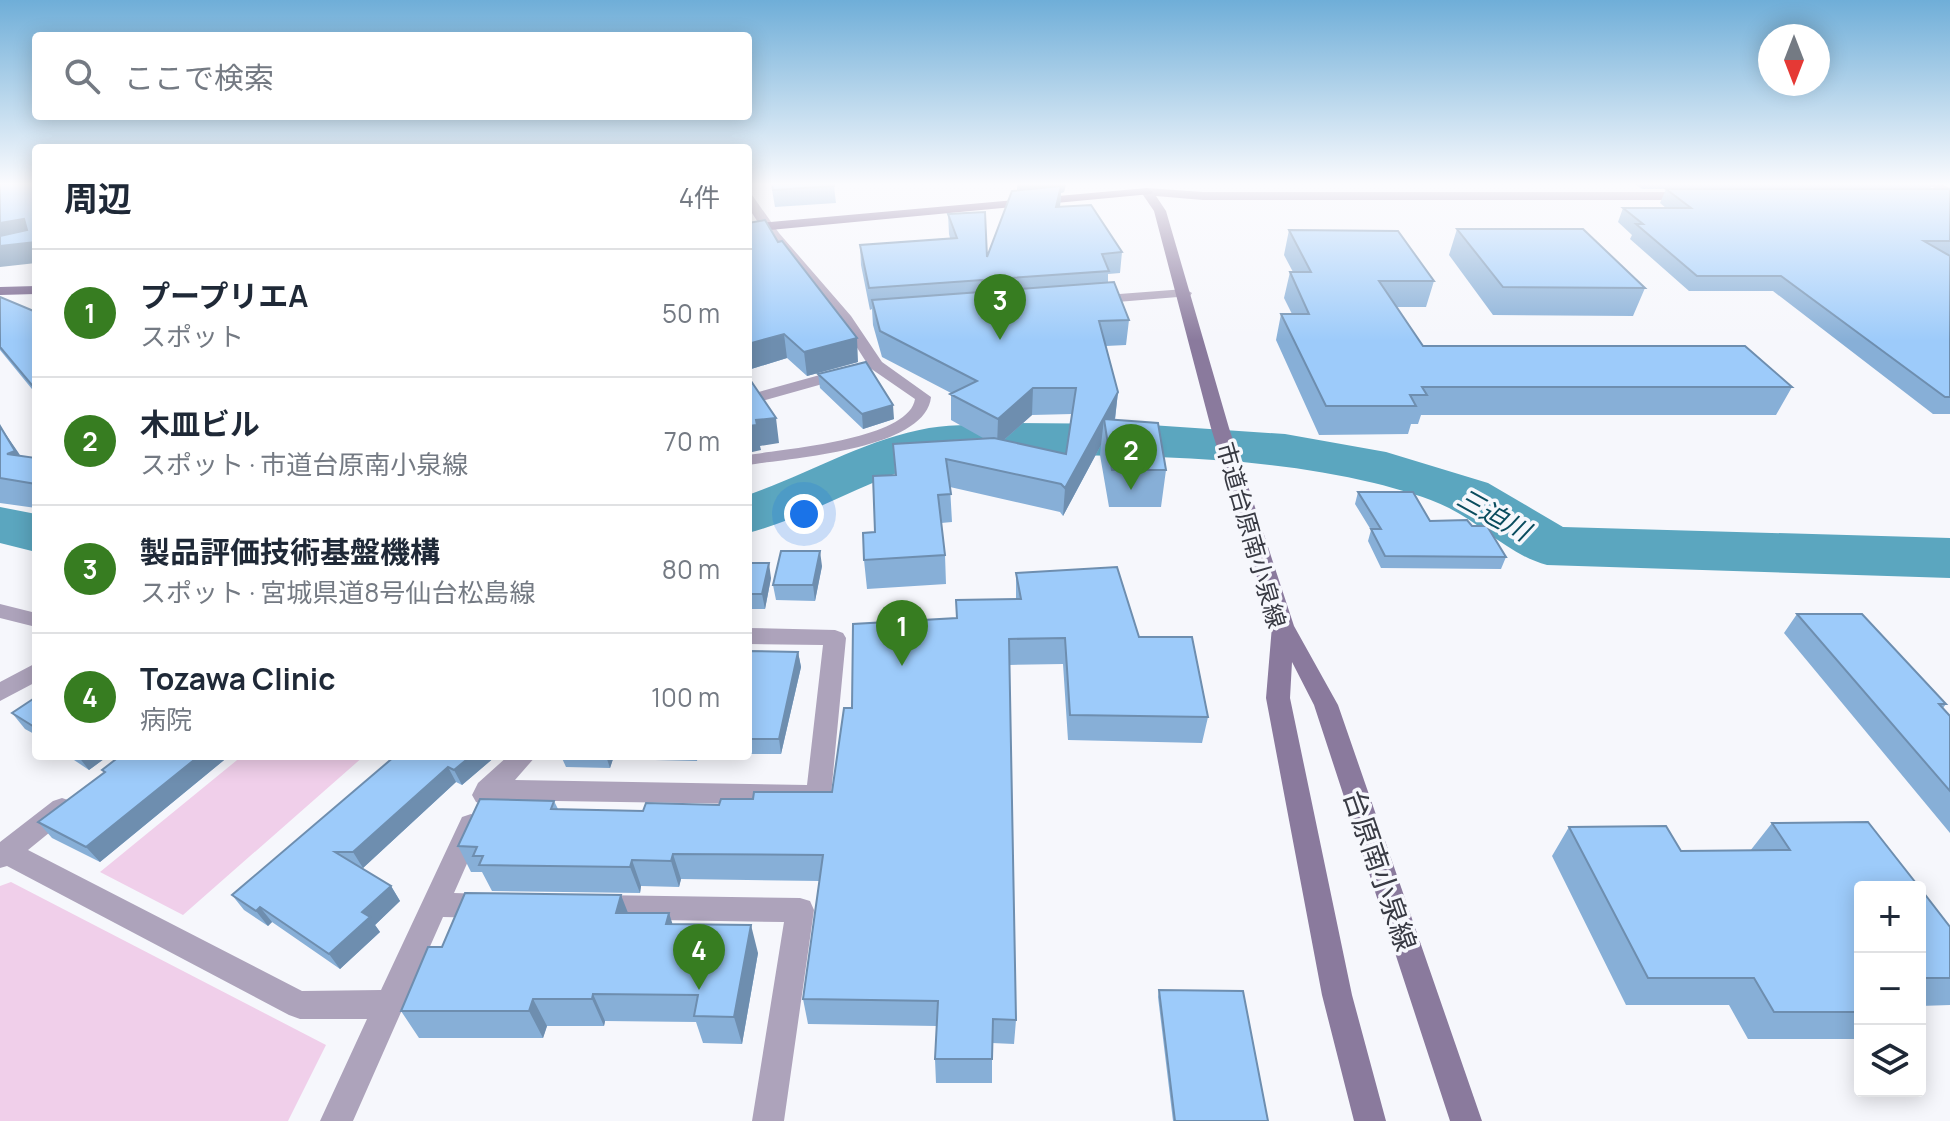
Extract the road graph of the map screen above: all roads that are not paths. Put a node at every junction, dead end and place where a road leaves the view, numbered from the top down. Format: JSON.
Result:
{"nodes":[{"id":1,"x":778,"y":236,"type":"edge"},
{"id":2,"x":1168,"y":236,"type":"edge"},
{"id":3,"x":32,"y":290,"type":"edge"},
{"id":4,"x":0,"y":291,"type":"edge"},
{"id":5,"x":1185,"y":293,"type":"junction"},
{"id":6,"x":1083,"y":301,"type":"edge"},
{"id":7,"x":876,"y":365,"type":"junction"},
{"id":8,"x":752,"y":399,"type":"edge"},
{"id":9,"x":752,"y":459,"type":"edge"},
{"id":10,"x":0,"y":611,"type":"edge"},
{"id":11,"x":32,"y":619,"type":"edge"},
{"id":12,"x":1283,"y":626,"type":"junction"},
{"id":13,"x":752,"y":636,"type":"edge"},
{"id":14,"x":32,"y":673,"type":"edge"},
{"id":15,"x":0,"y":693,"type":"edge"},
{"id":16,"x":520,"y":760,"type":"edge"},
{"id":17,"x":487,"y":790,"type":"junction"},
{"id":18,"x":79,"y":795,"type":"edge"},
{"id":19,"x":3,"y":855,"type":"edge"},
{"id":20,"x":435,"y":905,"type":"junction"},
{"id":21,"x":514,"y":906,"type":"edge"},
{"id":22,"x":578,"y":907,"type":"edge"},
{"id":23,"x":389,"y":1004,"type":"junction"},
{"id":24,"x":336,"y":1121,"type":"edge"},
{"id":25,"x":768,"y":1121,"type":"edge"},
{"id":26,"x":1370,"y":1121,"type":"edge"},
{"id":27,"x":1466,"y":1121,"type":"edge"}],
"edges":[{"from":1,"to":7,"type":"street"},
{"from":2,"to":5,"type":"street","name":"市道台原南小泉線"},
{"from":3,"to":4,"type":"main road"},
{"from":5,"to":6,"type":"street"},
{"from":5,"to":12,"type":"street","name":"市道台原南小泉線"},
{"from":7,"to":8,"type":"street"},
{"from":7,"to":9,"type":"street"},
{"from":10,"to":11,"type":"street"},
{"from":12,"to":26,"type":"street","name":"市道台原南小泉線"},
{"from":12,"to":27,"type":"street","name":"台原南小泉線"},
{"from":13,"to":17,"type":"street"},
{"from":14,"to":15,"type":"street"},
{"from":16,"to":17,"type":"street"},
{"from":17,"to":20,"type":"street"},
{"from":18,"to":19,"type":"street"},
{"from":19,"to":23,"type":"street"},
{"from":20,"to":21,"type":"street"},
{"from":20,"to":23,"type":"street"},
{"from":22,"to":25,"type":"street"},
{"from":23,"to":24,"type":"street"}]}
